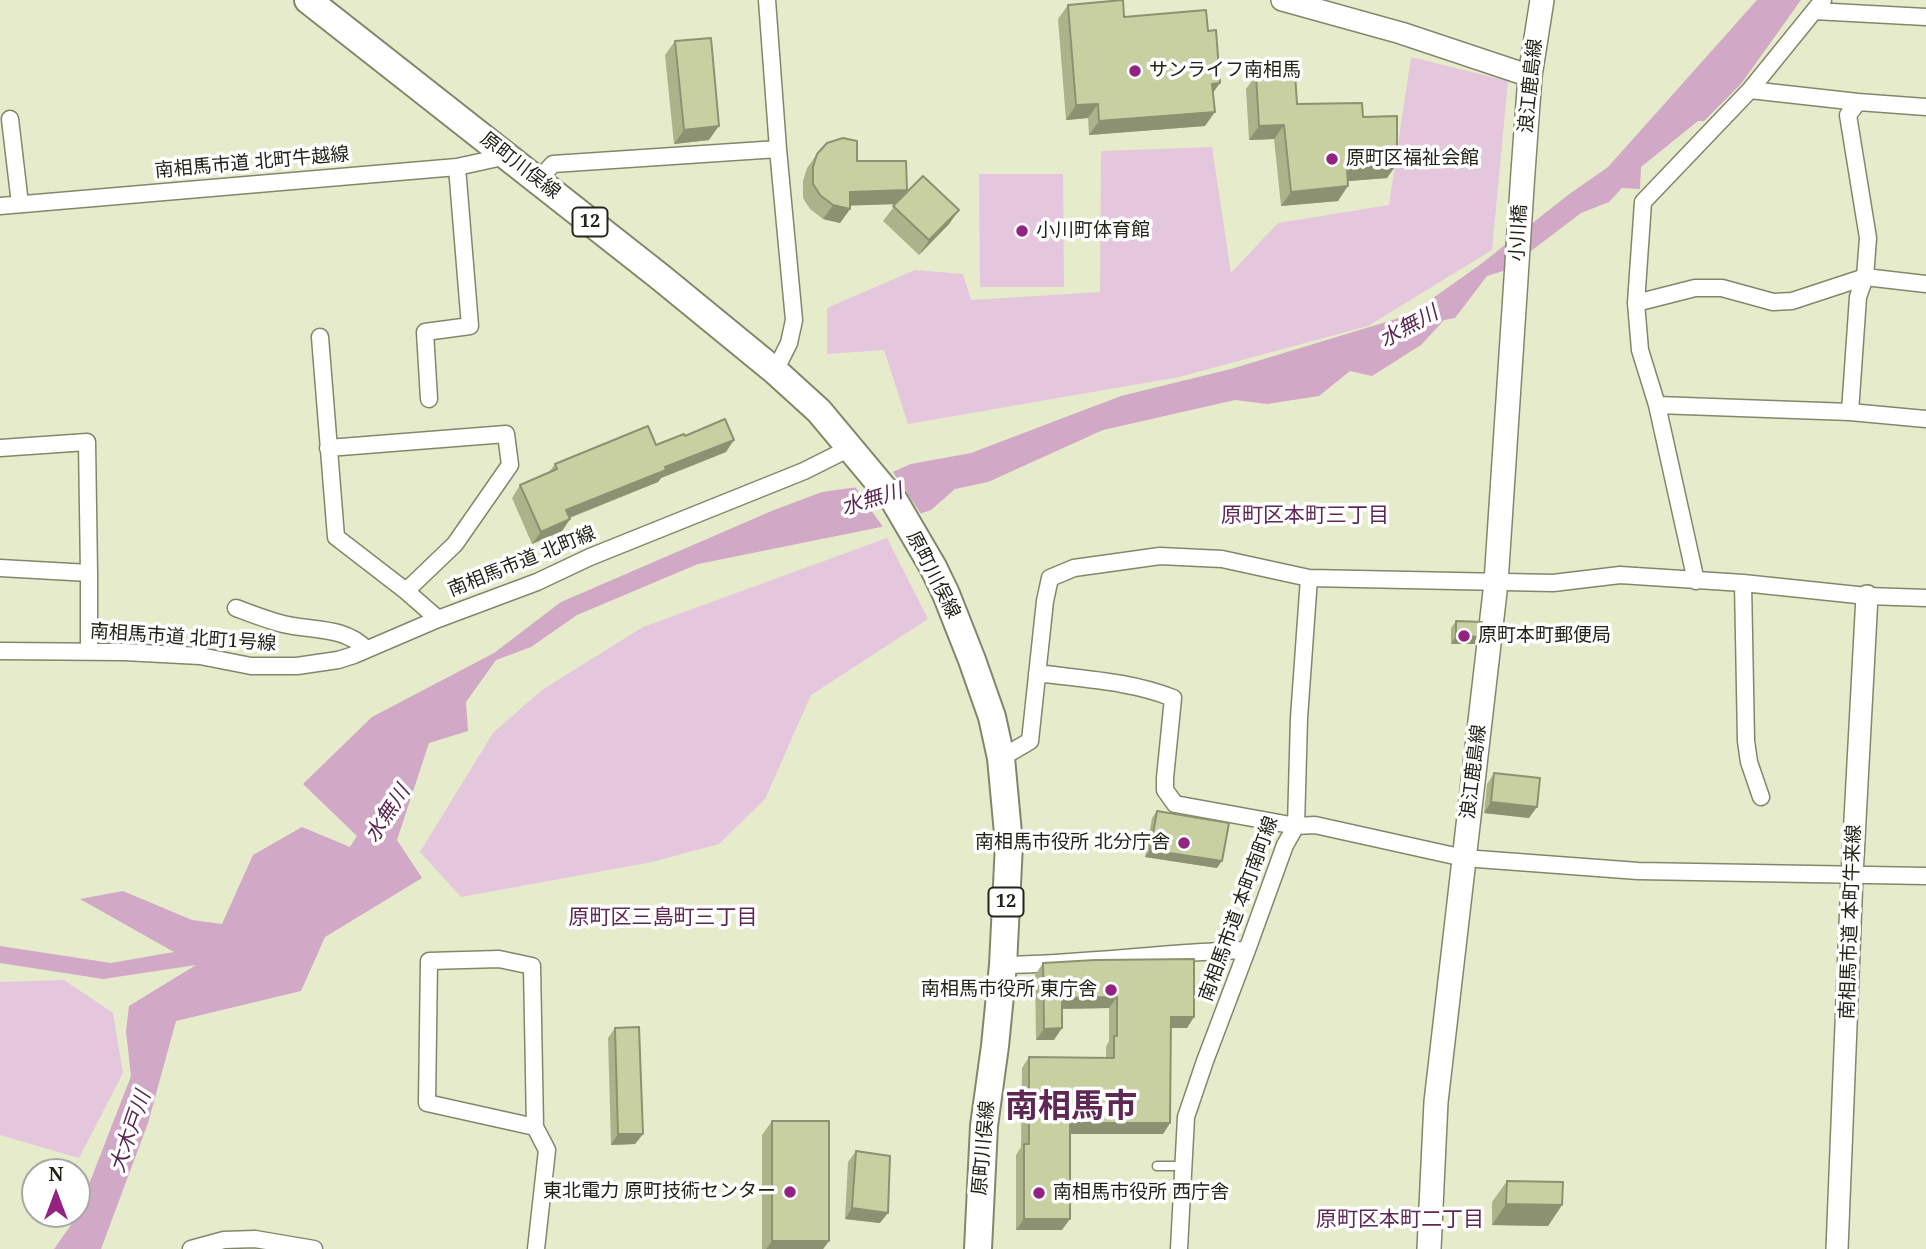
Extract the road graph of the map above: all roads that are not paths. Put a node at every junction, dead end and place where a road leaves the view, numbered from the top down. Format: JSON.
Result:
{"nodes":[{"id":1,"x":308,"y":0,"type":"edge"},
{"id":2,"x":767,"y":0,"type":"edge"},
{"id":3,"x":1283,"y":0,"type":"edge"},
{"id":4,"x":1542,"y":0,"type":"edge"},
{"id":5,"x":1819,"y":6,"type":"edge"},
{"id":6,"x":1926,"y":17,"type":"edge"},
{"id":7,"x":1530,"y":76,"type":"junction"},
{"id":8,"x":1750,"y":90,"type":"junction"},
{"id":9,"x":1858,"y":102,"type":"junction"},
{"id":10,"x":1926,"y":107,"type":"edge"},
{"id":11,"x":10,"y":119,"type":"dead end"},
{"id":12,"x":778,"y":149,"type":"junction"},
{"id":13,"x":507,"y":156,"type":"junction"},
{"id":14,"x":457,"y":167,"type":"junction"},
{"id":15,"x":1523,"y":172,"type":"joint"},
{"id":16,"x":538,"y":180,"type":"junction"},
{"id":17,"x":20,"y":204,"type":"junction"},
{"id":18,"x":0,"y":206,"type":"edge"},
{"id":19,"x":1865,"y":277,"type":"junction"},
{"id":20,"x":1926,"y":284,"type":"edge"},
{"id":21,"x":1516,"y":295,"type":"joint"},
{"id":22,"x":1636,"y":303,"type":"junction"},
{"id":23,"x":320,"y":337,"type":"dead end"},
{"id":24,"x":775,"y":371,"type":"junction"},
{"id":25,"x":429,"y":399,"type":"dead end"},
{"id":26,"x":1657,"y":405,"type":"junction"},
{"id":27,"x":1850,"y":412,"type":"junction"},
{"id":28,"x":1926,"y":419,"type":"edge"},
{"id":29,"x":0,"y":448,"type":"edge"},
{"id":30,"x":328,"y":448,"type":"junction"},
{"id":31,"x":855,"y":453,"type":"junction"},
{"id":32,"x":0,"y":568,"type":"edge"},
{"id":33,"x":89,"y":573,"type":"junction"},
{"id":34,"x":1309,"y":578,"type":"junction"},
{"id":35,"x":1696,"y":581,"type":"junction"},
{"id":36,"x":1496,"y":583,"type":"junction"},
{"id":37,"x":1743,"y":583,"type":"junction"},
{"id":38,"x":406,"y":591,"type":"junction"},
{"id":39,"x":1867,"y":596,"type":"junction"},
{"id":40,"x":1926,"y":598,"type":"edge"},
{"id":41,"x":236,"y":608,"type":"dead end"},
{"id":42,"x":438,"y":619,"type":"junction"},
{"id":43,"x":366,"y":649,"type":"junction"},
{"id":44,"x":0,"y":651,"type":"edge"},
{"id":45,"x":89,"y":651,"type":"junction"},
{"id":46,"x":1037,"y":673,"type":"junction"},
{"id":47,"x":1001,"y":758,"type":"junction"},
{"id":48,"x":1761,"y":797,"type":"dead end"},
{"id":49,"x":1296,"y":826,"type":"junction"},
{"id":50,"x":1464,"y":858,"type":"junction"},
{"id":51,"x":1852,"y":876,"type":"junction"},
{"id":52,"x":1926,"y":876,"type":"edge"},
{"id":53,"x":1247,"y":950,"type":"junction"},
{"id":54,"x":1003,"y":965,"type":"junction"},
{"id":55,"x":535,"y":1127,"type":"junction"},
{"id":56,"x":1157,"y":1166,"type":"dead end"},
{"id":57,"x":1183,"y":1166,"type":"junction"},
{"id":58,"x":191,"y":1249,"type":"edge"},
{"id":59,"x":314,"y":1249,"type":"edge"},
{"id":60,"x":536,"y":1249,"type":"edge"},
{"id":61,"x":978,"y":1249,"type":"edge"},
{"id":62,"x":1179,"y":1249,"type":"edge"},
{"id":63,"x":1429,"y":1249,"type":"edge"},
{"id":64,"x":1837,"y":1249,"type":"edge"}],
"edges":[{"from":1,"to":13,"type":"main road","name":"原町川俣線","number":"12"},
{"from":2,"to":12,"type":"street"},
{"from":3,"to":7,"type":"street"},
{"from":4,"to":7,"type":"main road","name":"浪江鹿島線"},
{"from":5,"to":6,"type":"street"},
{"from":5,"to":8,"type":"street"},
{"from":7,"to":15,"type":"main road","name":"浪江鹿島線"},
{"from":8,"to":9,"type":"street"},
{"from":8,"to":22,"type":"street"},
{"from":9,"to":10,"type":"street"},
{"from":9,"to":19,"type":"street"},
{"from":11,"to":17,"type":"street"},
{"from":12,"to":16,"type":"street"},
{"from":12,"to":24,"type":"street"},
{"from":13,"to":14,"type":"street","name":"南相馬市道 北町牛越線"},
{"from":13,"to":16,"type":"main road","name":"原町川俣線","number":"12"},
{"from":14,"to":17,"type":"street","name":"南相馬市道 北町牛越線"},
{"from":14,"to":25,"type":"street"},
{"from":15,"to":21,"type":"main road","name":"小川橋"},
{"from":16,"to":24,"type":"main road","name":"原町川俣線","number":"12"},
{"from":17,"to":18,"type":"street","name":"南相馬市道 北町牛越線"},
{"from":19,"to":20,"type":"street"},
{"from":19,"to":22,"type":"street"},
{"from":19,"to":27,"type":"street"},
{"from":21,"to":36,"type":"main road","name":"浪江鹿島線"},
{"from":22,"to":26,"type":"street"},
{"from":23,"to":30,"type":"street","name":"南相馬市道 北町線"},
{"from":24,"to":31,"type":"main road","name":"原町川俣線","number":"12"},
{"from":26,"to":27,"type":"street"},
{"from":26,"to":35,"type":"street"},
{"from":27,"to":28,"type":"street"},
{"from":29,"to":33,"type":"street"},
{"from":30,"to":38,"type":"street","name":"南相馬市道 北町線"},
{"from":30,"to":38,"type":"street"},
{"from":31,"to":42,"type":"street","name":"南相馬市道 北町線"},
{"from":31,"to":47,"type":"main road","name":"原町川俣線","number":"12"},
{"from":32,"to":33,"type":"street"},
{"from":33,"to":45,"type":"street"},
{"from":34,"to":36,"type":"street"},
{"from":34,"to":46,"type":"street"},
{"from":34,"to":49,"type":"street","name":"南相馬市道 本町南町線"},
{"from":35,"to":36,"type":"street"},
{"from":35,"to":37,"type":"street"},
{"from":36,"to":50,"type":"main road","name":"浪江鹿島線"},
{"from":37,"to":39,"type":"street"},
{"from":37,"to":48,"type":"street"},
{"from":38,"to":42,"type":"street","name":"南相馬市道 北町線"},
{"from":39,"to":40,"type":"street"},
{"from":39,"to":51,"type":"street","name":"南相馬市道 本町牛来線"},
{"from":41,"to":43,"type":"street"},
{"from":42,"to":43,"type":"street","name":"南相馬市道 北町1号線"},
{"from":43,"to":45,"type":"street","name":"南相馬市道 北町1号線"},
{"from":44,"to":45,"type":"street","name":"南相馬市道 北町1号線"},
{"from":46,"to":47,"type":"street"},
{"from":46,"to":49,"type":"street"},
{"from":47,"to":54,"type":"main road","name":"原町川俣線","number":"12"},
{"from":49,"to":50,"type":"street"},
{"from":49,"to":53,"type":"street","name":"南相馬市道 本町南町線"},
{"from":50,"to":51,"type":"street"},
{"from":50,"to":63,"type":"main road","name":"浪江鹿島線"},
{"from":51,"to":52,"type":"street"},
{"from":51,"to":64,"type":"street","name":"南相馬市道 本町牛来線"},
{"from":53,"to":54,"type":"street"},
{"from":53,"to":57,"type":"street","name":"南相馬市道 本町南町線"},
{"from":54,"to":61,"type":"main road","name":"原町川俣線","number":"12"},
{"from":55,"to":55,"type":"street"},
{"from":55,"to":60,"type":"street"},
{"from":56,"to":57,"type":"lane"},
{"from":57,"to":62,"type":"street","name":"南相馬市道 本町南町線"},
{"from":58,"to":59,"type":"street"}]}
